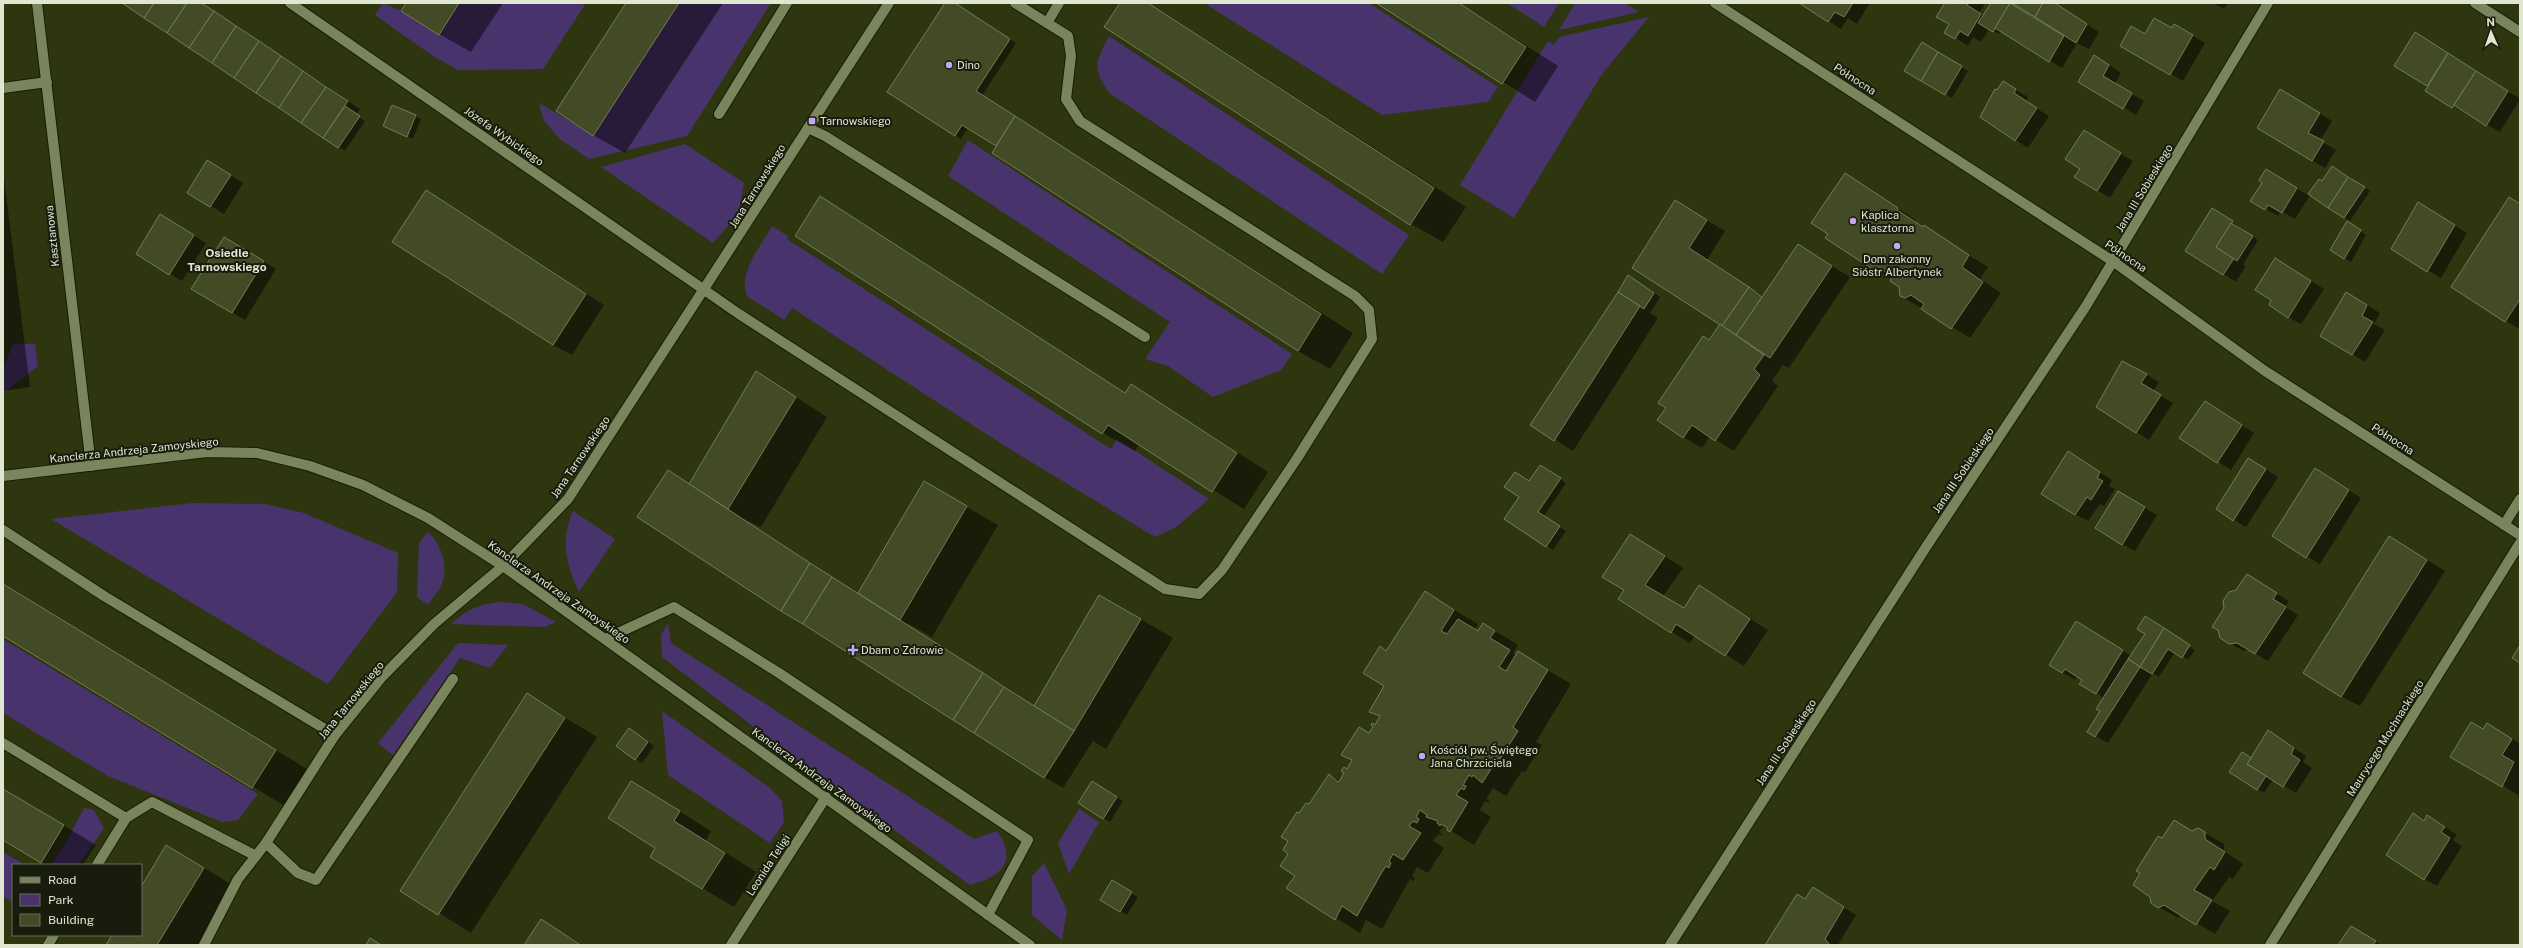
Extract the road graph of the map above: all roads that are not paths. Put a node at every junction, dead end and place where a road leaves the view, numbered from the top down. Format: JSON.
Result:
{"nodes":[{"id":1,"x":37,"y":3,"type":"edge"},
{"id":2,"x":290,"y":3,"type":"edge"},
{"id":3,"x":787,"y":3,"type":"edge"},
{"id":4,"x":889,"y":3,"type":"edge"},
{"id":5,"x":1015,"y":3,"type":"edge"},
{"id":6,"x":1059,"y":3,"type":"edge"},
{"id":7,"x":1715,"y":3,"type":"edge"},
{"id":8,"x":2268,"y":3,"type":"edge"},
{"id":9,"x":2475,"y":3,"type":"edge"},
{"id":10,"x":1727,"y":6,"type":"edge"},
{"id":11,"x":1047,"y":23,"type":"junction"},
{"id":12,"x":2520,"y":32,"type":"edge"},
{"id":13,"x":47,"y":82,"type":"junction"},
{"id":14,"x":3,"y":88,"type":"edge"},
{"id":15,"x":719,"y":114,"type":"dead end"},
{"id":16,"x":808,"y":128,"type":"junction"},
{"id":17,"x":2114,"y":262,"type":"junction"},
{"id":18,"x":704,"y":289,"type":"junction"},
{"id":19,"x":1145,"y":337,"type":"dead end"},
{"id":20,"x":91,"y":466,"type":"junction"},
{"id":21,"x":3,"y":476,"type":"edge"},
{"id":22,"x":2520,"y":499,"type":"edge"},
{"id":23,"x":2504,"y":525,"type":"junction"},
{"id":24,"x":3,"y":530,"type":"edge"},
{"id":25,"x":2520,"y":535,"type":"edge"},
{"id":26,"x":2520,"y":543,"type":"edge"},
{"id":27,"x":502,"y":566,"type":"junction"},
{"id":28,"x":605,"y":639,"type":"junction"},
{"id":29,"x":453,"y":679,"type":"dead end"},
{"id":30,"x":335,"y":735,"type":"junction"},
{"id":31,"x":3,"y":743,"type":"edge"},
{"id":32,"x":826,"y":797,"type":"junction"},
{"id":33,"x":126,"y":818,"type":"junction"},
{"id":34,"x":266,"y":843,"type":"junction"},
{"id":35,"x":256,"y":856,"type":"junction"},
{"id":36,"x":98,"y":864,"type":"edge"},
{"id":37,"x":988,"y":915,"type":"junction"},
{"id":38,"x":53,"y":936,"type":"edge"},
{"id":39,"x":48,"y":945,"type":"edge"},
{"id":40,"x":204,"y":945,"type":"edge"},
{"id":41,"x":731,"y":945,"type":"edge"},
{"id":42,"x":1030,"y":945,"type":"edge"},
{"id":43,"x":1670,"y":945,"type":"edge"},
{"id":44,"x":2270,"y":945,"type":"edge"}],
"edges":[{"from":1,"to":13,"type":"street","name":"Kasztanowa"},
{"from":2,"to":18,"type":"street","name":"Józefa Wybickiego"},
{"from":3,"to":15,"type":"street"},
{"from":4,"to":16,"type":"street","name":"Jana Tarnowskiego"},
{"from":5,"to":11,"type":"street"},
{"from":6,"to":11,"type":"street"},
{"from":7,"to":10,"type":"street","name":"Północna"},
{"from":8,"to":17,"type":"street","name":"Jana III Sobieskiego"},
{"from":9,"to":12,"type":"street"},
{"from":10,"to":17,"type":"street","name":"Północna"},
{"from":11,"to":18,"type":"street","name":"Józefa Wybickiego"},
{"from":13,"to":14,"type":"street"},
{"from":13,"to":20,"type":"street","name":"Kasztanowa"},
{"from":16,"to":18,"type":"street","name":"Jana Tarnowskiego"},
{"from":16,"to":19,"type":"street"},
{"from":17,"to":23,"type":"street","name":"Północna"},
{"from":17,"to":43,"type":"street","name":"Jana III Sobieskiego"},
{"from":18,"to":27,"type":"street","name":"Jana Tarnowskiego"},
{"from":20,"to":21,"type":"street","name":"Kanclerza Andrzeja Zamoyskiego"},
{"from":20,"to":27,"type":"street","name":"Kanclerza Andrzeja Zamoyskiego"},
{"from":22,"to":23,"type":"street"},
{"from":23,"to":25,"type":"street","name":"Północna"},
{"from":24,"to":30,"type":"street"},
{"from":26,"to":44,"type":"street","name":"Maurycego Mochnackiego"},
{"from":27,"to":28,"type":"street","name":"Kanclerza Andrzeja Zamoyskiego"},
{"from":27,"to":30,"type":"street","name":"Jana Tarnowskiego"},
{"from":28,"to":32,"type":"street","name":"Kanclerza Andrzeja Zamoyskiego"},
{"from":28,"to":37,"type":"street"},
{"from":29,"to":34,"type":"street"},
{"from":30,"to":34,"type":"street","name":"Jana Tarnowskiego"},
{"from":31,"to":33,"type":"street"},
{"from":32,"to":37,"type":"street","name":"Kanclerza Andrzeja Zamoyskiego"},
{"from":32,"to":41,"type":"street","name":"Leonida Teligi"},
{"from":33,"to":35,"type":"street"},
{"from":33,"to":36,"type":"street"},
{"from":34,"to":35,"type":"street","name":"Jana Tarnowskiego"},
{"from":35,"to":40,"type":"street","name":"Jana Tarnowskiego"},
{"from":37,"to":42,"type":"street","name":"Kanclerza Andrzeja Zamoyskiego"},
{"from":38,"to":39,"type":"street"}]}
